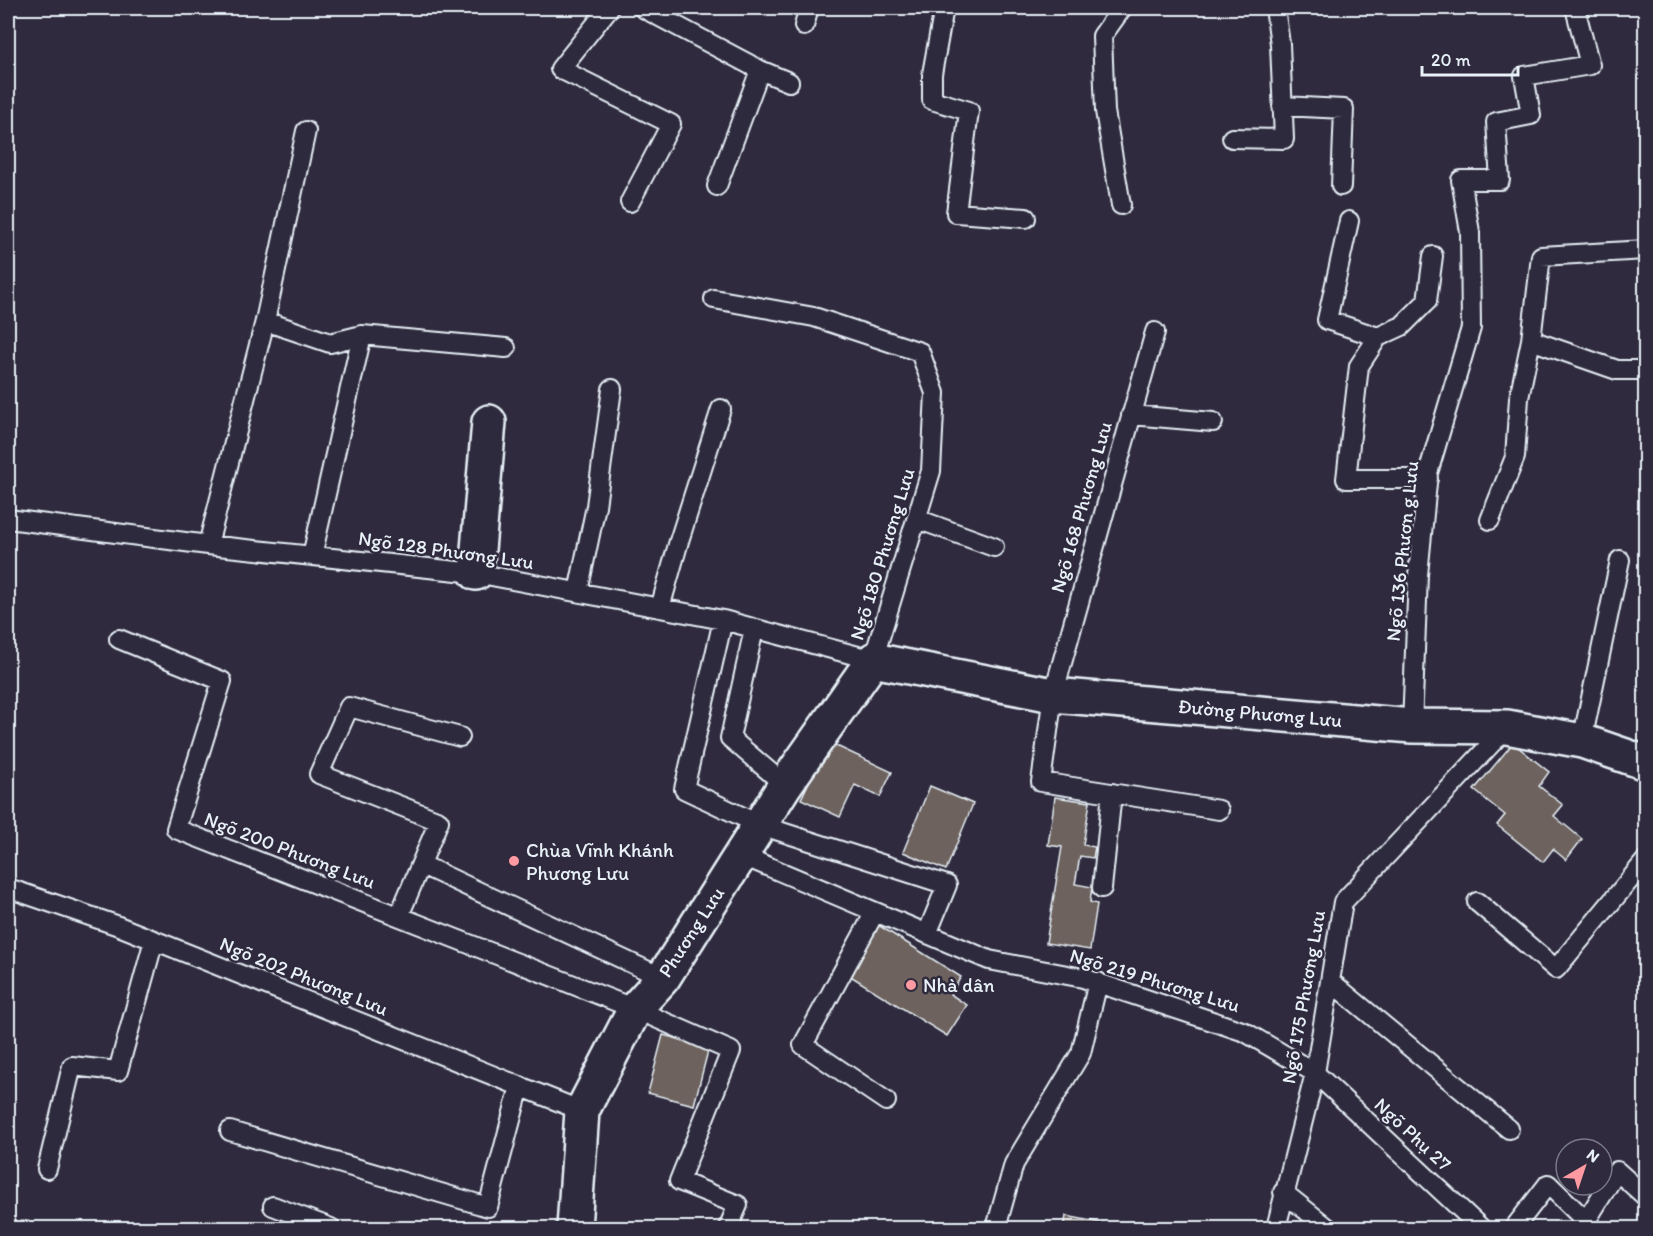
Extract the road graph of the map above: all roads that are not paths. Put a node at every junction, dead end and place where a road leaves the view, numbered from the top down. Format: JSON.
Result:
{"nodes":[{"id":1,"x":609,"y":8,"type":"edge"},
{"id":2,"x":643,"y":8,"type":"edge"},
{"id":3,"x":809,"y":8,"type":"edge"},
{"id":4,"x":944,"y":8,"type":"edge"},
{"id":5,"x":1122,"y":8,"type":"edge"},
{"id":6,"x":1275,"y":8,"type":"edge"},
{"id":7,"x":1575,"y":8,"type":"edge"},
{"id":8,"x":804,"y":26,"type":"dead end"},
{"id":9,"x":760,"y":70,"type":"junction"},
{"id":10,"x":789,"y":82,"type":"dead end"},
{"id":11,"x":1282,"y":106,"type":"junction"},
{"id":12,"x":306,"y":131,"type":"dead end"},
{"id":13,"x":1232,"y":138,"type":"dead end"},
{"id":14,"x":717,"y":186,"type":"dead end"},
{"id":15,"x":1341,"y":186,"type":"dead end"},
{"id":16,"x":630,"y":202,"type":"dead end"},
{"id":17,"x":1121,"y":205,"type":"dead end"},
{"id":18,"x":1026,"y":218,"type":"dead end"},
{"id":19,"x":1349,"y":221,"type":"dead end"},
{"id":20,"x":1646,"y":250,"type":"edge"},
{"id":21,"x":1433,"y":256,"type":"dead end"},
{"id":22,"x":714,"y":299,"type":"dead end"},
{"id":23,"x":265,"y":321,"type":"junction"},
{"id":24,"x":1155,"y":332,"type":"dead end"},
{"id":25,"x":362,"y":336,"type":"junction"},
{"id":26,"x":1378,"y":337,"type":"junction"},
{"id":27,"x":1530,"y":340,"type":"junction"},
{"id":28,"x":506,"y":348,"type":"dead end"},
{"id":29,"x":1646,"y":370,"type":"edge"},
{"id":30,"x":612,"y":389,"type":"dead end"},
{"id":31,"x":721,"y":409,"type":"dead end"},
{"id":32,"x":1131,"y":415,"type":"junction"},
{"id":33,"x":489,"y":422,"type":"dead end"},
{"id":34,"x":1213,"y":422,"type":"dead end"},
{"id":35,"x":1428,"y":479,"type":"junction"},
{"id":36,"x":8,"y":519,"type":"edge"},
{"id":37,"x":917,"y":519,"type":"junction"},
{"id":38,"x":1490,"y":520,"type":"dead end"},
{"id":39,"x":208,"y":545,"type":"junction"},
{"id":40,"x":994,"y":547,"type":"dead end"},
{"id":41,"x":312,"y":556,"type":"junction"},
{"id":42,"x":1620,"y":560,"type":"dead end"},
{"id":43,"x":476,"y":573,"type":"junction"},
{"id":44,"x":578,"y":592,"type":"junction"},
{"id":45,"x":660,"y":608,"type":"junction"},
{"id":46,"x":723,"y":620,"type":"junction"},
{"id":47,"x":754,"y":629,"type":"junction"},
{"id":48,"x":118,"y":639,"type":"dead end"},
{"id":49,"x":873,"y":660,"type":"junction"},
{"id":50,"x":1053,"y":695,"type":"junction"},
{"id":51,"x":1412,"y":726,"type":"junction"},
{"id":52,"x":1507,"y":727,"type":"junction"},
{"id":53,"x":460,"y":736,"type":"dead end"},
{"id":54,"x":1582,"y":741,"type":"junction"},
{"id":55,"x":1646,"y":763,"type":"edge"},
{"id":56,"x":785,"y":785,"type":"junction"},
{"id":57,"x":1112,"y":793,"type":"junction"},
{"id":58,"x":1219,"y":810,"type":"dead end"},
{"id":59,"x":760,"y":825,"type":"junction"},
{"id":60,"x":741,"y":855,"type":"junction"},
{"id":61,"x":1646,"y":860,"type":"edge"},
{"id":62,"x":422,"y":865,"type":"junction"},
{"id":63,"x":8,"y":888,"type":"edge"},
{"id":64,"x":1102,"y":888,"type":"dead end"},
{"id":65,"x":1477,"y":902,"type":"dead end"},
{"id":66,"x":875,"y":912,"type":"junction"},
{"id":67,"x":399,"y":916,"type":"junction"},
{"id":68,"x":927,"y":934,"type":"junction"},
{"id":69,"x":154,"y":940,"type":"junction"},
{"id":70,"x":663,"y":978,"type":"junction"},
{"id":71,"x":1329,"y":981,"type":"junction"},
{"id":72,"x":1098,"y":982,"type":"junction"},
{"id":73,"x":635,"y":1009,"type":"junction"},
{"id":74,"x":1315,"y":1073,"type":"junction"},
{"id":75,"x":520,"y":1086,"type":"junction"},
{"id":76,"x":886,"y":1101,"type":"dead end"},
{"id":77,"x":582,"y":1111,"type":"junction"},
{"id":78,"x":1509,"y":1129,"type":"dead end"},
{"id":79,"x":230,"y":1131,"type":"dead end"},
{"id":80,"x":47,"y":1169,"type":"dead end"},
{"id":81,"x":1283,"y":1192,"type":"junction"},
{"id":82,"x":1646,"y":1197,"type":"edge"},
{"id":83,"x":273,"y":1206,"type":"dead end"},
{"id":84,"x":331,"y":1228,"type":"edge"},
{"id":85,"x":574,"y":1228,"type":"edge"},
{"id":86,"x":728,"y":1228,"type":"edge"},
{"id":87,"x":996,"y":1228,"type":"edge"},
{"id":88,"x":1275,"y":1228,"type":"edge"},
{"id":89,"x":1328,"y":1228,"type":"edge"},
{"id":90,"x":1481,"y":1228,"type":"edge"},
{"id":91,"x":1514,"y":1228,"type":"edge"}],
"edges":[{"from":1,"to":16,"type":"lane"},
{"from":2,"to":9,"type":"lane"},
{"from":3,"to":8,"type":"lane"},
{"from":4,"to":18,"type":"lane"},
{"from":5,"to":17,"type":"lane"},
{"from":6,"to":11,"type":"lane"},
{"from":7,"to":35,"type":"lane","name":"Ngõ 136 Phươn g Lưu"},
{"from":9,"to":10,"type":"lane"},
{"from":9,"to":14,"type":"lane"},
{"from":11,"to":13,"type":"lane"},
{"from":11,"to":15,"type":"lane"},
{"from":12,"to":23,"type":"lane"},
{"from":19,"to":26,"type":"lane"},
{"from":20,"to":27,"type":"lane"},
{"from":21,"to":26,"type":"lane"},
{"from":22,"to":37,"type":"lane","name":"Ngõ 180 Phương Lưu"},
{"from":23,"to":25,"type":"lane"},
{"from":23,"to":39,"type":"lane"},
{"from":24,"to":32,"type":"lane","name":"Ngõ 168 Phương Lưu"},
{"from":25,"to":28,"type":"lane"},
{"from":25,"to":41,"type":"lane"},
{"from":26,"to":35,"type":"lane"},
{"from":27,"to":29,"type":"lane"},
{"from":27,"to":38,"type":"lane"},
{"from":30,"to":44,"type":"lane"},
{"from":31,"to":45,"type":"lane"},
{"from":32,"to":34,"type":"lane"},
{"from":32,"to":50,"type":"lane","name":"Ngõ 168 Phương Lưu"},
{"from":33,"to":43,"type":"street"},
{"from":35,"to":51,"type":"lane","name":"Ngõ 136 Phươn g Lưu"},
{"from":36,"to":39,"type":"lane","name":"Ngõ 128 Phương Lưu"},
{"from":37,"to":40,"type":"lane"},
{"from":37,"to":49,"type":"lane","name":"Ngõ 180 Phương Lưu"},
{"from":39,"to":41,"type":"lane","name":"Ngõ 128 Phương Lưu"},
{"from":41,"to":43,"type":"lane","name":"Ngõ 128 Phương Lưu"},
{"from":42,"to":54,"type":"lane"},
{"from":43,"to":44,"type":"lane","name":"Ngõ 128 Phương Lưu"},
{"from":44,"to":45,"type":"lane","name":"Ngõ 128 Phương Lưu"},
{"from":45,"to":46,"type":"lane","name":"Ngõ 128 Phương Lưu"},
{"from":46,"to":47,"type":"lane","name":"Ngõ 128 Phương Lưu"},
{"from":46,"to":59,"type":"lane"},
{"from":47,"to":49,"type":"lane","name":"Ngõ 128 Phương Lưu"},
{"from":47,"to":56,"type":"lane"},
{"from":48,"to":67,"type":"lane","name":"Ngõ 200 Phương Lưu"},
{"from":49,"to":50,"type":"street","name":"Đường Phương Lưu"},
{"from":49,"to":56,"type":"street","name":"Phương Lưu"},
{"from":50,"to":51,"type":"street","name":"Đường Phương Lưu"},
{"from":50,"to":57,"type":"lane","name":"Ngõ 168 Phương Lưu"},
{"from":51,"to":52,"type":"street","name":"Đường Phương Lưu"},
{"from":52,"to":54,"type":"street","name":"Đường Phương Lưu"},
{"from":52,"to":71,"type":"lane","name":"Ngõ 175 Phương Lưu"},
{"from":53,"to":62,"type":"lane"},
{"from":54,"to":55,"type":"street","name":"Đường Phương Lưu"},
{"from":56,"to":59,"type":"street","name":"Phương Lưu"},
{"from":57,"to":58,"type":"lane"},
{"from":57,"to":64,"type":"lane"},
{"from":59,"to":60,"type":"street","name":"Phương Lưu"},
{"from":59,"to":68,"type":"lane"},
{"from":60,"to":66,"type":"lane","name":"Ngõ 219 Phương Lưu"},
{"from":60,"to":70,"type":"street","name":"Phương Lưu"},
{"from":61,"to":65,"type":"lane"},
{"from":62,"to":67,"type":"lane"},
{"from":62,"to":70,"type":"lane"},
{"from":63,"to":69,"type":"lane","name":"Ngõ 202 Phương Lưu"},
{"from":66,"to":68,"type":"lane","name":"Ngõ 219 Phương Lưu"},
{"from":66,"to":76,"type":"lane"},
{"from":67,"to":73,"type":"lane","name":"Ngõ 200 Phương Lưu"},
{"from":68,"to":72,"type":"lane","name":"Ngõ 219 Phương Lưu"},
{"from":69,"to":75,"type":"lane","name":"Ngõ 202 Phương Lưu"},
{"from":69,"to":80,"type":"lane"},
{"from":70,"to":73,"type":"street","name":"Phương Lưu"},
{"from":71,"to":74,"type":"lane","name":"Ngõ 175 Phương Lưu"},
{"from":71,"to":78,"type":"lane"},
{"from":72,"to":74,"type":"lane","name":"Ngõ 219 Phương Lưu"},
{"from":72,"to":87,"type":"lane"},
{"from":73,"to":77,"type":"street","name":"Phương Lưu"},
{"from":73,"to":86,"type":"lane","name":"Ngõ 200 Phương Lưu"},
{"from":74,"to":81,"type":"lane","name":"Ngõ 175 Phương Lưu"},
{"from":74,"to":90,"type":"lane","name":"Ngõ Phụ 27"},
{"from":75,"to":77,"type":"lane","name":"Ngõ 202 Phương Lưu"},
{"from":75,"to":79,"type":"lane"},
{"from":77,"to":85,"type":"street","name":"Phương Lưu"},
{"from":81,"to":88,"type":"lane","name":"Ngõ 175 Phương Lưu"},
{"from":81,"to":89,"type":"lane"},
{"from":82,"to":91,"type":"lane"},
{"from":83,"to":84,"type":"lane"}]}
